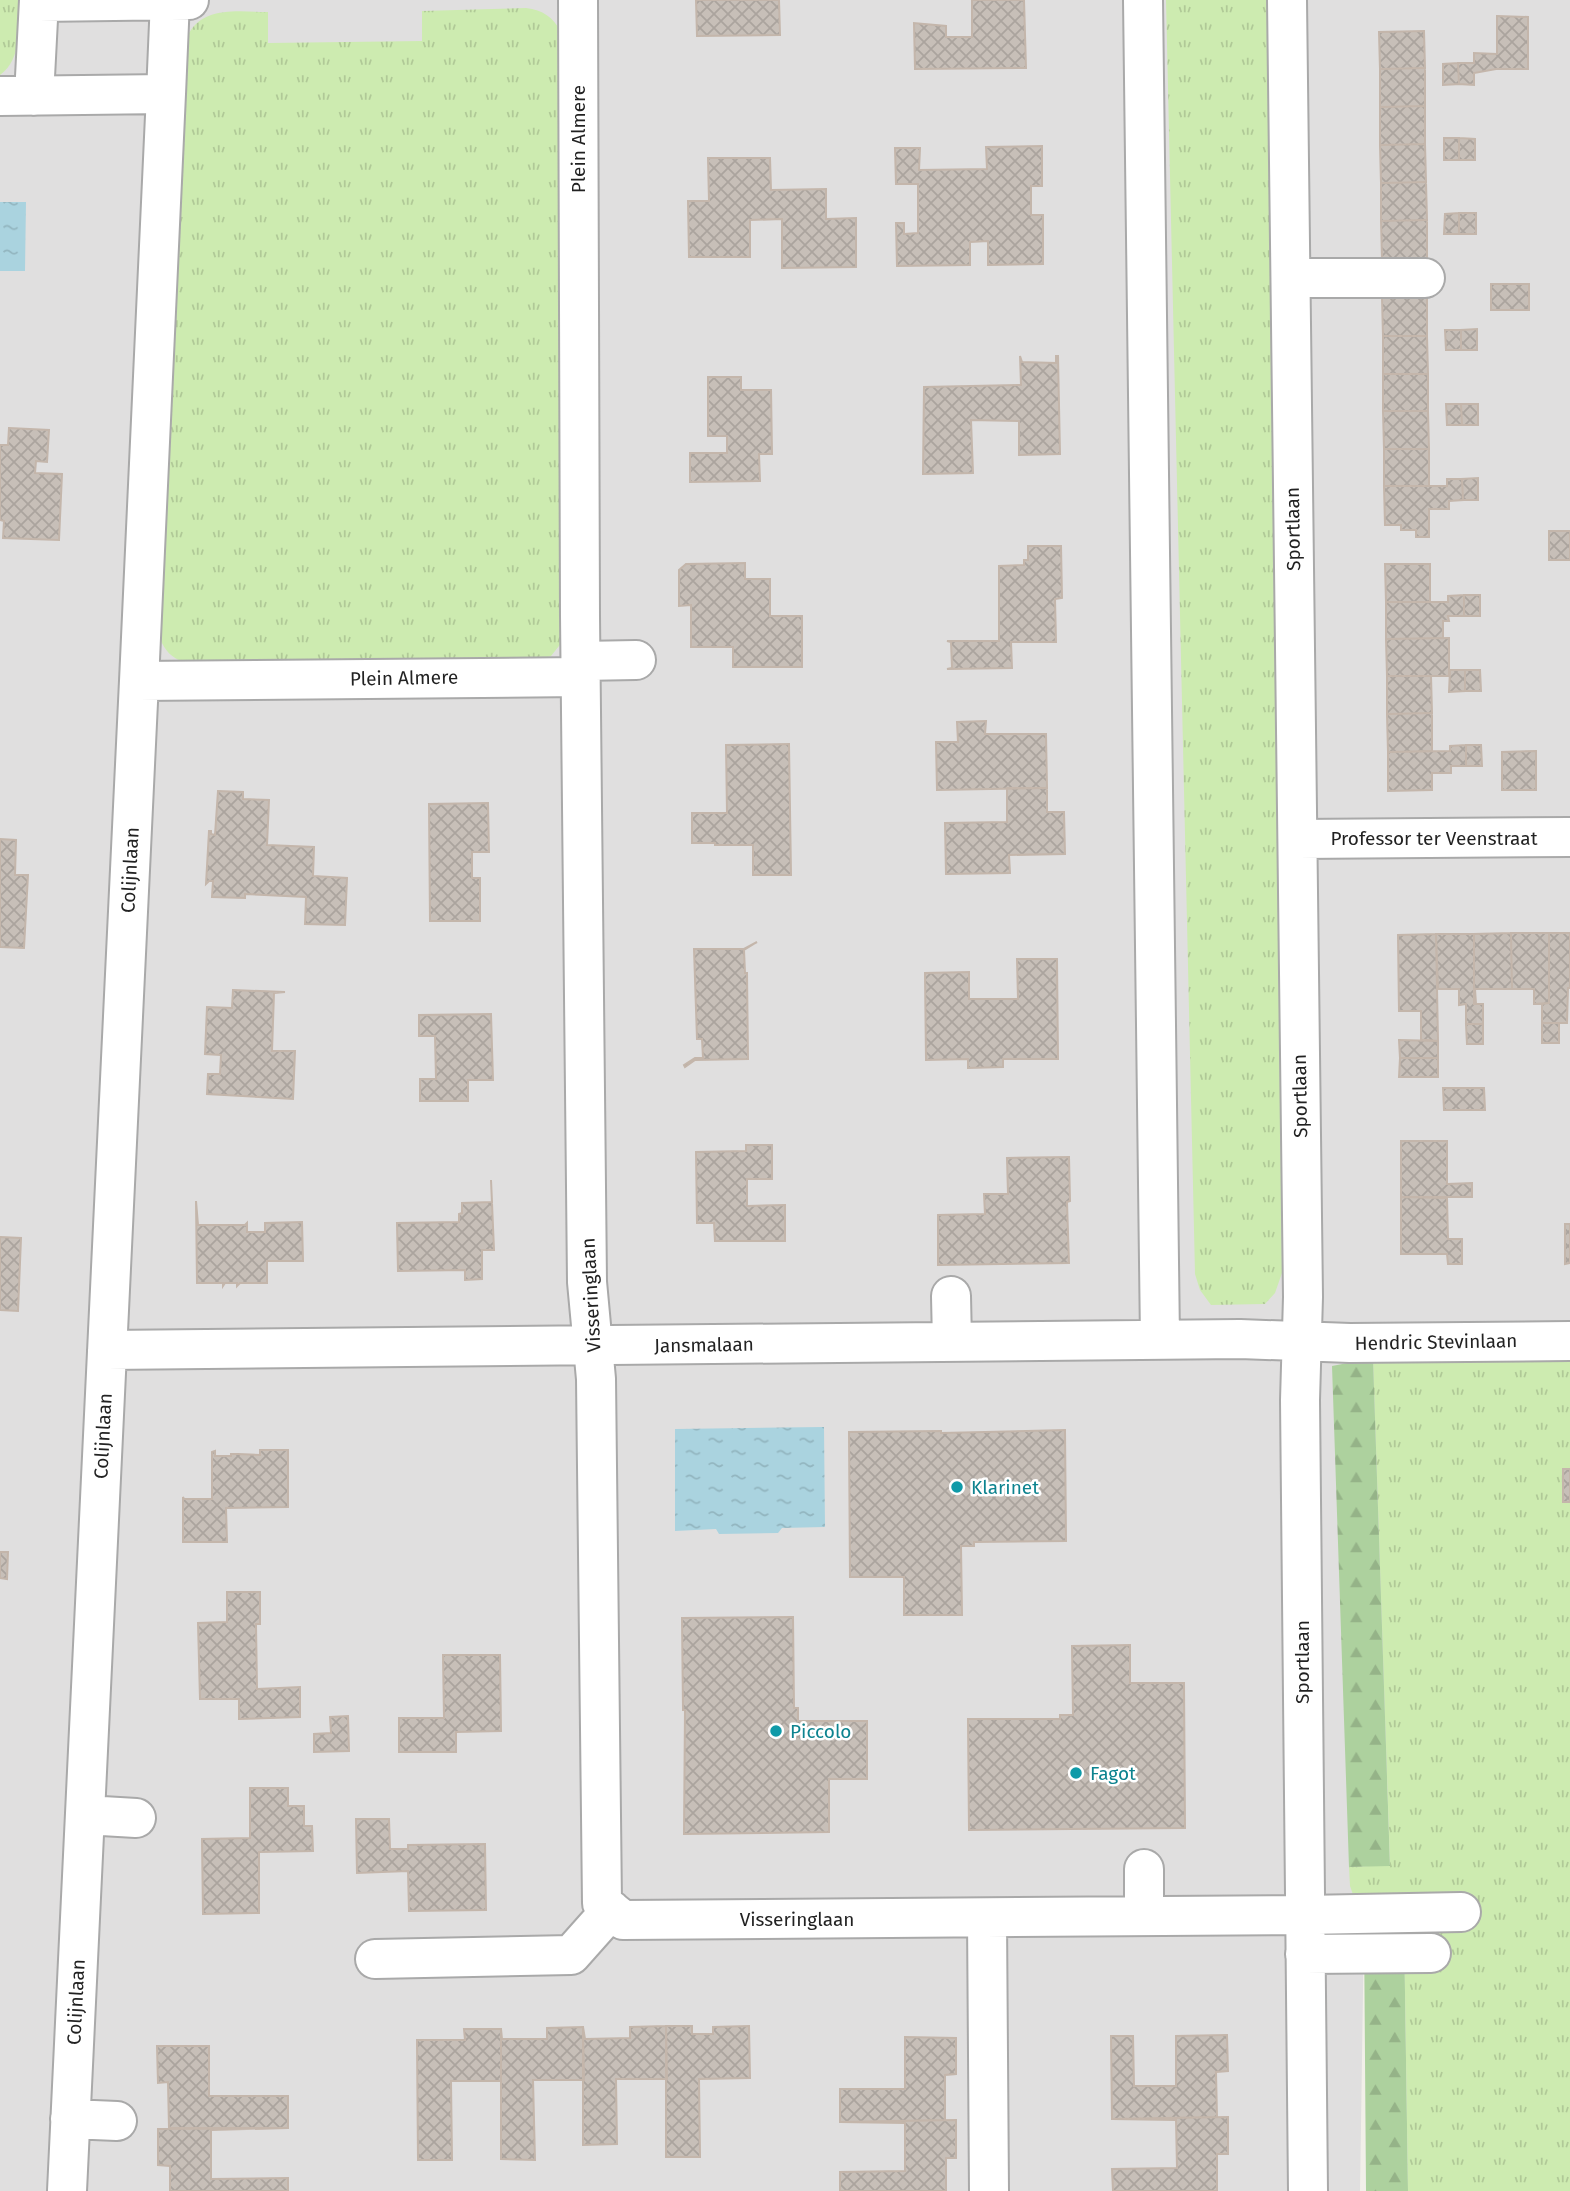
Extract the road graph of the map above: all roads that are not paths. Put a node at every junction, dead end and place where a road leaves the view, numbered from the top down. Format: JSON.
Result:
{"nodes":[{"id":1,"x":170,"y":0,"type":"edge"},
{"id":2,"x":189,"y":0,"type":"edge"},
{"id":3,"x":578,"y":0,"type":"edge"},
{"id":4,"x":1143,"y":0,"type":"edge"},
{"id":5,"x":1287,"y":0,"type":"edge"},
{"id":6,"x":39,"y":1,"type":"edge"},
{"id":7,"x":166,"y":94,"type":"junction"},
{"id":8,"x":17,"y":96,"type":"edge"},
{"id":9,"x":1291,"y":278,"type":"junction"},
{"id":10,"x":1425,"y":278,"type":"dead end"},
{"id":11,"x":636,"y":660,"type":"dead end"},
{"id":12,"x":581,"y":668,"type":"junction"},
{"id":13,"x":139,"y":681,"type":"junction"},
{"id":14,"x":1570,"y":837,"type":"edge"},
{"id":15,"x":1298,"y":839,"type":"junction"},
{"id":16,"x":951,"y":1296,"type":"dead end"},
{"id":17,"x":1160,"y":1340,"type":"junction"},
{"id":18,"x":1570,"y":1340,"type":"edge"},
{"id":19,"x":952,"y":1342,"type":"junction"},
{"id":20,"x":1301,"y":1342,"type":"junction"},
{"id":21,"x":593,"y":1346,"type":"junction"},
{"id":22,"x":107,"y":1350,"type":"junction"},
{"id":23,"x":85,"y":1815,"type":"junction"},
{"id":24,"x":136,"y":1818,"type":"dead end"},
{"id":25,"x":1144,"y":1869,"type":"dead end"},
{"id":26,"x":611,"y":1910,"type":"junction"},
{"id":27,"x":1461,"y":1912,"type":"dead end"},
{"id":28,"x":1305,"y":1915,"type":"junction"},
{"id":29,"x":1144,"y":1916,"type":"junction"},
{"id":30,"x":987,"y":1918,"type":"junction"},
{"id":31,"x":1431,"y":1953,"type":"dead end"},
{"id":32,"x":1305,"y":1954,"type":"junction"},
{"id":33,"x":375,"y":1959,"type":"dead end"},
{"id":34,"x":70,"y":2119,"type":"junction"},
{"id":35,"x":117,"y":2121,"type":"dead end"},
{"id":36,"x":67,"y":2191,"type":"edge"},
{"id":37,"x":989,"y":2191,"type":"edge"},
{"id":38,"x":1308,"y":2191,"type":"edge"}],
"edges":[{"from":1,"to":2,"type":"street"},
{"from":1,"to":6,"type":"street"},
{"from":1,"to":7,"type":"street"},
{"from":3,"to":12,"type":"street","name":"Plein Almere"},
{"from":4,"to":17,"type":"street"},
{"from":5,"to":9,"type":"street","name":"Sportlaan"},
{"from":6,"to":8,"type":"street"},
{"from":7,"to":8,"type":"street"},
{"from":7,"to":13,"type":"street"},
{"from":9,"to":10,"type":"street"},
{"from":9,"to":15,"type":"street","name":"Sportlaan"},
{"from":11,"to":12,"type":"street"},
{"from":12,"to":13,"type":"street","name":"Plein Almere"},
{"from":12,"to":21,"type":"street","name":"Visseringlaan"},
{"from":13,"to":22,"type":"street","name":"Colijnlaan"},
{"from":14,"to":15,"type":"street","name":"Professor ter Veenstraat"},
{"from":15,"to":20,"type":"street","name":"Sportlaan"},
{"from":16,"to":19,"type":"street"},
{"from":17,"to":19,"type":"street","name":"Jansmalaan"},
{"from":17,"to":20,"type":"street","name":"Jansmalaan"},
{"from":18,"to":20,"type":"street","name":"Hendric Stevinlaan"},
{"from":19,"to":21,"type":"street","name":"Jansmalaan"},
{"from":20,"to":28,"type":"street","name":"Sportlaan"},
{"from":21,"to":22,"type":"street","name":"Jansmalaan"},
{"from":21,"to":26,"type":"street","name":"Visseringlaan"},
{"from":22,"to":23,"type":"street","name":"Colijnlaan"},
{"from":23,"to":24,"type":"street"},
{"from":23,"to":34,"type":"street","name":"Colijnlaan"},
{"from":25,"to":29,"type":"street"},
{"from":26,"to":30,"type":"street","name":"Visseringlaan"},
{"from":26,"to":33,"type":"street"},
{"from":27,"to":28,"type":"street","name":"Visseringlaan"},
{"from":28,"to":29,"type":"street","name":"Visseringlaan"},
{"from":28,"to":32,"type":"street","name":"Sportlaan"},
{"from":29,"to":30,"type":"street","name":"Visseringlaan"},
{"from":30,"to":37,"type":"street"},
{"from":31,"to":32,"type":"street"},
{"from":32,"to":38,"type":"street","name":"Sportlaan"},
{"from":34,"to":35,"type":"street"},
{"from":34,"to":36,"type":"street","name":"Colijnlaan"}]}
